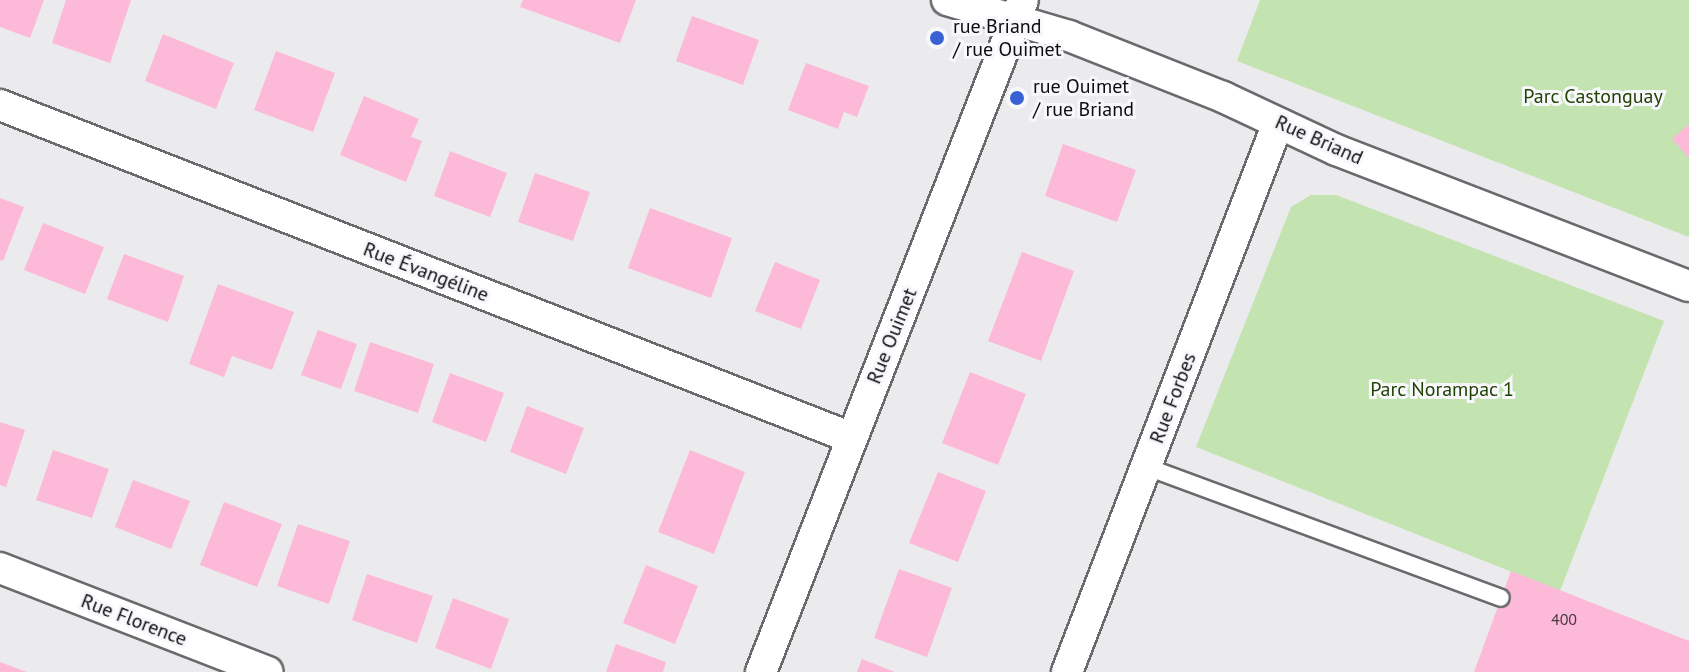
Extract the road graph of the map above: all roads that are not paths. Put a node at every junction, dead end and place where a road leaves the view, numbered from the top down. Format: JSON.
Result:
{"nodes":[{"id":1,"x":947,"y":0,"type":"edge"},
{"id":2,"x":1019,"y":10,"type":"edge"},
{"id":3,"x":0,"y":105,"type":"edge"},
{"id":4,"x":1278,"y":123,"type":"junction"},
{"id":5,"x":1689,"y":286,"type":"edge"},
{"id":6,"x":852,"y":438,"type":"junction"},
{"id":7,"x":1147,"y":467,"type":"junction"},
{"id":8,"x":0,"y":568,"type":"edge"},
{"id":9,"x":1501,"y":598,"type":"dead end"},
{"id":10,"x":268,"y":672,"type":"edge"},
{"id":11,"x":761,"y":672,"type":"edge"},
{"id":12,"x":1067,"y":672,"type":"edge"}],
"edges":[{"from":1,"to":2,"type":"street","name":"Rue Briand"},
{"from":2,"to":4,"type":"street","name":"Rue Briand"},
{"from":2,"to":6,"type":"street","name":"Rue Ouimet"},
{"from":3,"to":6,"type":"street","name":"Rue Évangéline"},
{"from":4,"to":5,"type":"street","name":"Rue Briand"},
{"from":4,"to":7,"type":"street","name":"Rue Forbes"},
{"from":6,"to":11,"type":"street","name":"Rue Ouimet"},
{"from":7,"to":9,"type":"lane"},
{"from":7,"to":12,"type":"street","name":"Rue Forbes"},
{"from":8,"to":10,"type":"street","name":"Rue Florence"}]}
